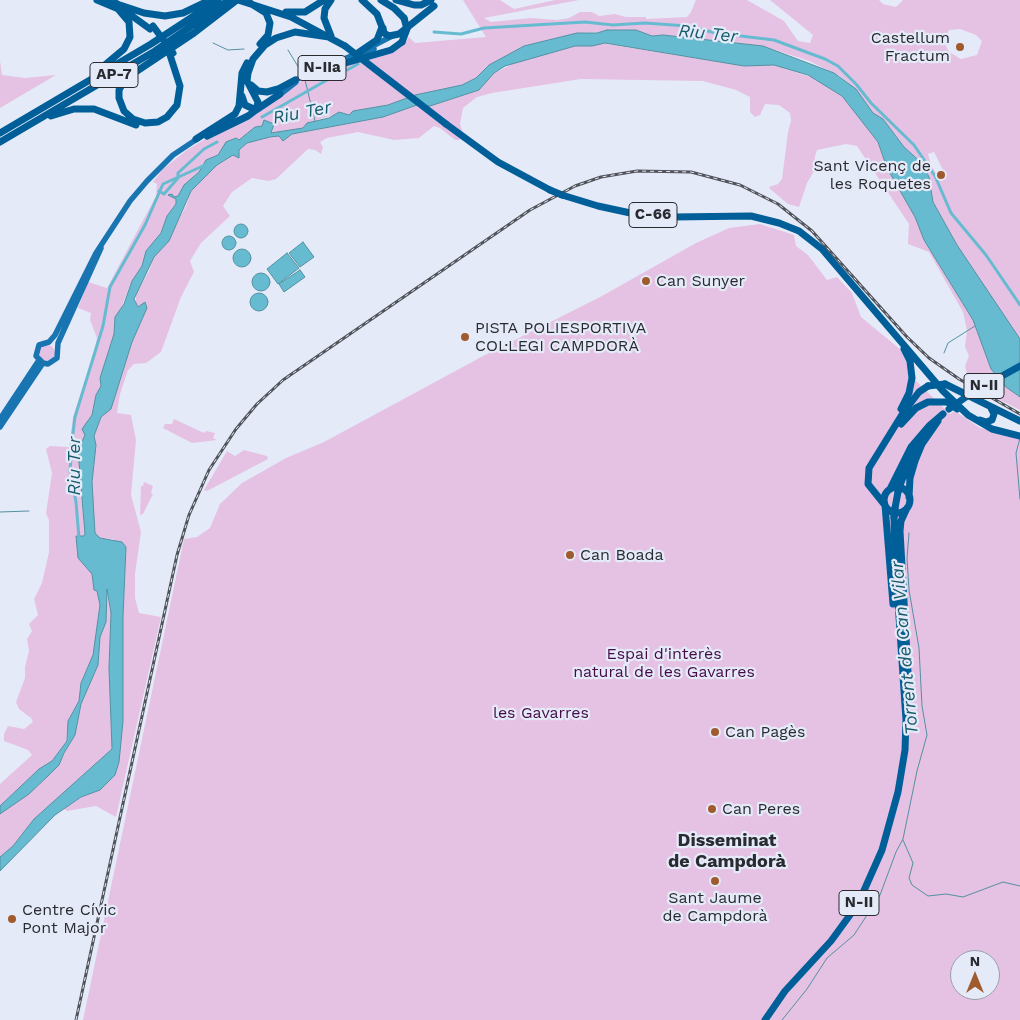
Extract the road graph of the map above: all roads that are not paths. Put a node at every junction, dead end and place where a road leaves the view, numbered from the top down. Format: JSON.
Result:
{"nodes":[{"id":1,"x":97,"y":0,"type":"edge"},
{"id":2,"x":110,"y":0,"type":"edge"},
{"id":3,"x":210,"y":0,"type":"edge"},
{"id":4,"x":218,"y":0,"type":"edge"},
{"id":5,"x":238,"y":0,"type":"edge"},
{"id":6,"x":324,"y":0,"type":"edge"},
{"id":7,"x":331,"y":0,"type":"edge"},
{"id":8,"x":362,"y":0,"type":"edge"},
{"id":9,"x":381,"y":0,"type":"edge"},
{"id":10,"x":396,"y":0,"type":"edge"},
{"id":11,"x":435,"y":1,"type":"edge"},
{"id":12,"x":228,"y":3,"type":"edge"},
{"id":13,"x":250,"y":3,"type":"junction"},
{"id":14,"x":119,"y":7,"type":"junction"},
{"id":15,"x":276,"y":11,"type":"junction"},
{"id":16,"x":381,"y":22,"type":"junction"},
{"id":17,"x":393,"y":36,"type":"junction"},
{"id":18,"x":331,"y":38,"type":"junction"},
{"id":19,"x":358,"y":53,"type":"junction"},
{"id":20,"x":172,"y":54,"type":"junction"},
{"id":21,"x":335,"y":66,"type":"junction"},
{"id":22,"x":248,"y":73,"type":"junction"},
{"id":23,"x":295,"y":80,"type":"junction"},
{"id":24,"x":240,"y":85,"type":"junction"},
{"id":25,"x":66,"y":94,"type":"junction"},
{"id":26,"x":280,"y":94,"type":"junction"},
{"id":27,"x":256,"y":110,"type":"junction"},
{"id":28,"x":0,"y":133,"type":"edge"},
{"id":29,"x":208,"y":136,"type":"junction"},
{"id":30,"x":196,"y":139,"type":"junction"},
{"id":31,"x":0,"y":143,"type":"edge"},
{"id":32,"x":170,"y":159,"type":"junction"},
{"id":33,"x":101,"y":248,"type":"junction"},
{"id":34,"x":887,"y":324,"type":"junction"},
{"id":35,"x":49,"y":342,"type":"junction"},
{"id":36,"x":57,"y":347,"type":"junction"},
{"id":37,"x":41,"y":361,"type":"junction"},
{"id":38,"x":1020,"y":366,"type":"edge"},
{"id":39,"x":954,"y":401,"type":"junction"},
{"id":40,"x":985,"y":403,"type":"junction"},
{"id":41,"x":944,"y":414,"type":"junction"},
{"id":42,"x":0,"y":419,"type":"edge"},
{"id":43,"x":1020,"y":421,"type":"edge"},
{"id":44,"x":983,"y":424,"type":"junction"},
{"id":45,"x":0,"y":427,"type":"edge"},
{"id":46,"x":1020,"y":436,"type":"edge"},
{"id":47,"x":887,"y":437,"type":"junction"},
{"id":48,"x":881,"y":446,"type":"junction"},
{"id":49,"x":870,"y":488,"type":"junction"},
{"id":50,"x":889,"y":490,"type":"junction"},
{"id":51,"x":909,"y":497,"type":"junction"},
{"id":52,"x":884,"y":504,"type":"junction"},
{"id":53,"x":907,"y":508,"type":"junction"},
{"id":54,"x":906,"y":720,"type":"junction"},
{"id":55,"x":904,"y":761,"type":"junction"},
{"id":56,"x":766,"y":1020,"type":"edge"}],
"edges":[{"from":1,"to":14,"type":"highway"},
{"from":2,"to":14,"type":"highway"},
{"from":3,"to":14,"type":"highway"},
{"from":4,"to":25,"type":"highway","number":"AP-7"},
{"from":5,"to":12,"type":"highway"},
{"from":5,"to":13,"type":"highway","number":"C-66"},
{"from":6,"to":15,"type":"highway"},
{"from":7,"to":18,"type":"highway"},
{"from":8,"to":16,"type":"highway"},
{"from":9,"to":21,"type":"highway","bridge":true},
{"from":10,"to":11,"type":"highway"},
{"from":11,"to":17,"type":"highway"},
{"from":11,"to":21,"type":"main road","number":"N-IIa"},
{"from":12,"to":20,"type":"highway"},
{"from":12,"to":31,"type":"highway","number":"AP-7"},
{"from":13,"to":15,"type":"highway","number":"C-66"},
{"from":13,"to":24,"type":"highway"},
{"from":14,"to":20,"type":"highway","bridge":true},
{"from":14,"to":25,"type":"highway"},
{"from":15,"to":18,"type":"highway","number":"C-66"},
{"from":16,"to":17,"type":"highway"},
{"from":16,"to":19,"type":"highway"},
{"from":17,"to":19,"type":"main road","number":"N-IIa"},
{"from":18,"to":22,"type":"highway"},
{"from":18,"to":34,"type":"highway","number":"C-66","bridge":true},
{"from":19,"to":23,"type":"main road","number":"N-IIa"},
{"from":20,"to":31,"type":"highway"},
{"from":21,"to":26,"type":"main road","number":"N-IIa"},
{"from":22,"to":23,"type":"highway"},
{"from":22,"to":27,"type":"highway"},
{"from":23,"to":27,"type":"main road","number":"N-IIa"},
{"from":24,"to":27,"type":"highway"},
{"from":24,"to":30,"type":"highway"},
{"from":25,"to":28,"type":"highway","number":"AP-7"},
{"from":26,"to":27,"type":"highway"},
{"from":26,"to":29,"type":"main road","number":"N-IIa"},
{"from":27,"to":29,"type":"highway"},
{"from":27,"to":30,"type":"main road","number":"N-IIa"},
{"from":29,"to":32,"type":"main road","number":"N-IIa"},
{"from":30,"to":32,"type":"main road","number":"N-IIa"},
{"from":32,"to":33,"type":"main road","number":"N-IIa"},
{"from":33,"to":35,"type":"main road","number":"N-IIa"},
{"from":33,"to":36,"type":"main road","number":"N-IIa"},
{"from":34,"to":39,"type":"highway","number":"C-66"},
{"from":34,"to":47,"type":"highway"},
{"from":35,"to":36,"type":"main road"},
{"from":35,"to":37,"type":"main road","number":"N-IIa"},
{"from":36,"to":37,"type":"main road","number":"N-IIa"},
{"from":37,"to":42,"type":"main road","number":"N-IIa"},
{"from":37,"to":45,"type":"main road","number":"N-IIa"},
{"from":38,"to":41,"type":"highway","number":"N-II","bridge":true},
{"from":39,"to":40,"type":"highway"},
{"from":39,"to":44,"type":"highway","number":"C-66"},
{"from":40,"to":43,"type":"highway"},
{"from":40,"to":47,"type":"highway","bridge":true},
{"from":41,"to":50,"type":"highway"},
{"from":41,"to":51,"type":"highway"},
{"from":41,"to":54,"type":"highway","number":"N-II","bridge":true},
{"from":44,"to":46,"type":"highway","number":"C-66"},
{"from":44,"to":48,"type":"highway"},
{"from":47,"to":48,"type":"highway"},
{"from":48,"to":49,"type":"highway"},
{"from":49,"to":50,"type":"highway"},
{"from":49,"to":52,"type":"highway"},
{"from":50,"to":51,"type":"highway"},
{"from":50,"to":52,"type":"highway"},
{"from":51,"to":53,"type":"highway"},
{"from":52,"to":53,"type":"highway"},
{"from":52,"to":55,"type":"highway"},
{"from":53,"to":54,"type":"highway"},
{"from":54,"to":55,"type":"highway","number":"N-II"},
{"from":55,"to":56,"type":"highway","number":"N-II"}]}
